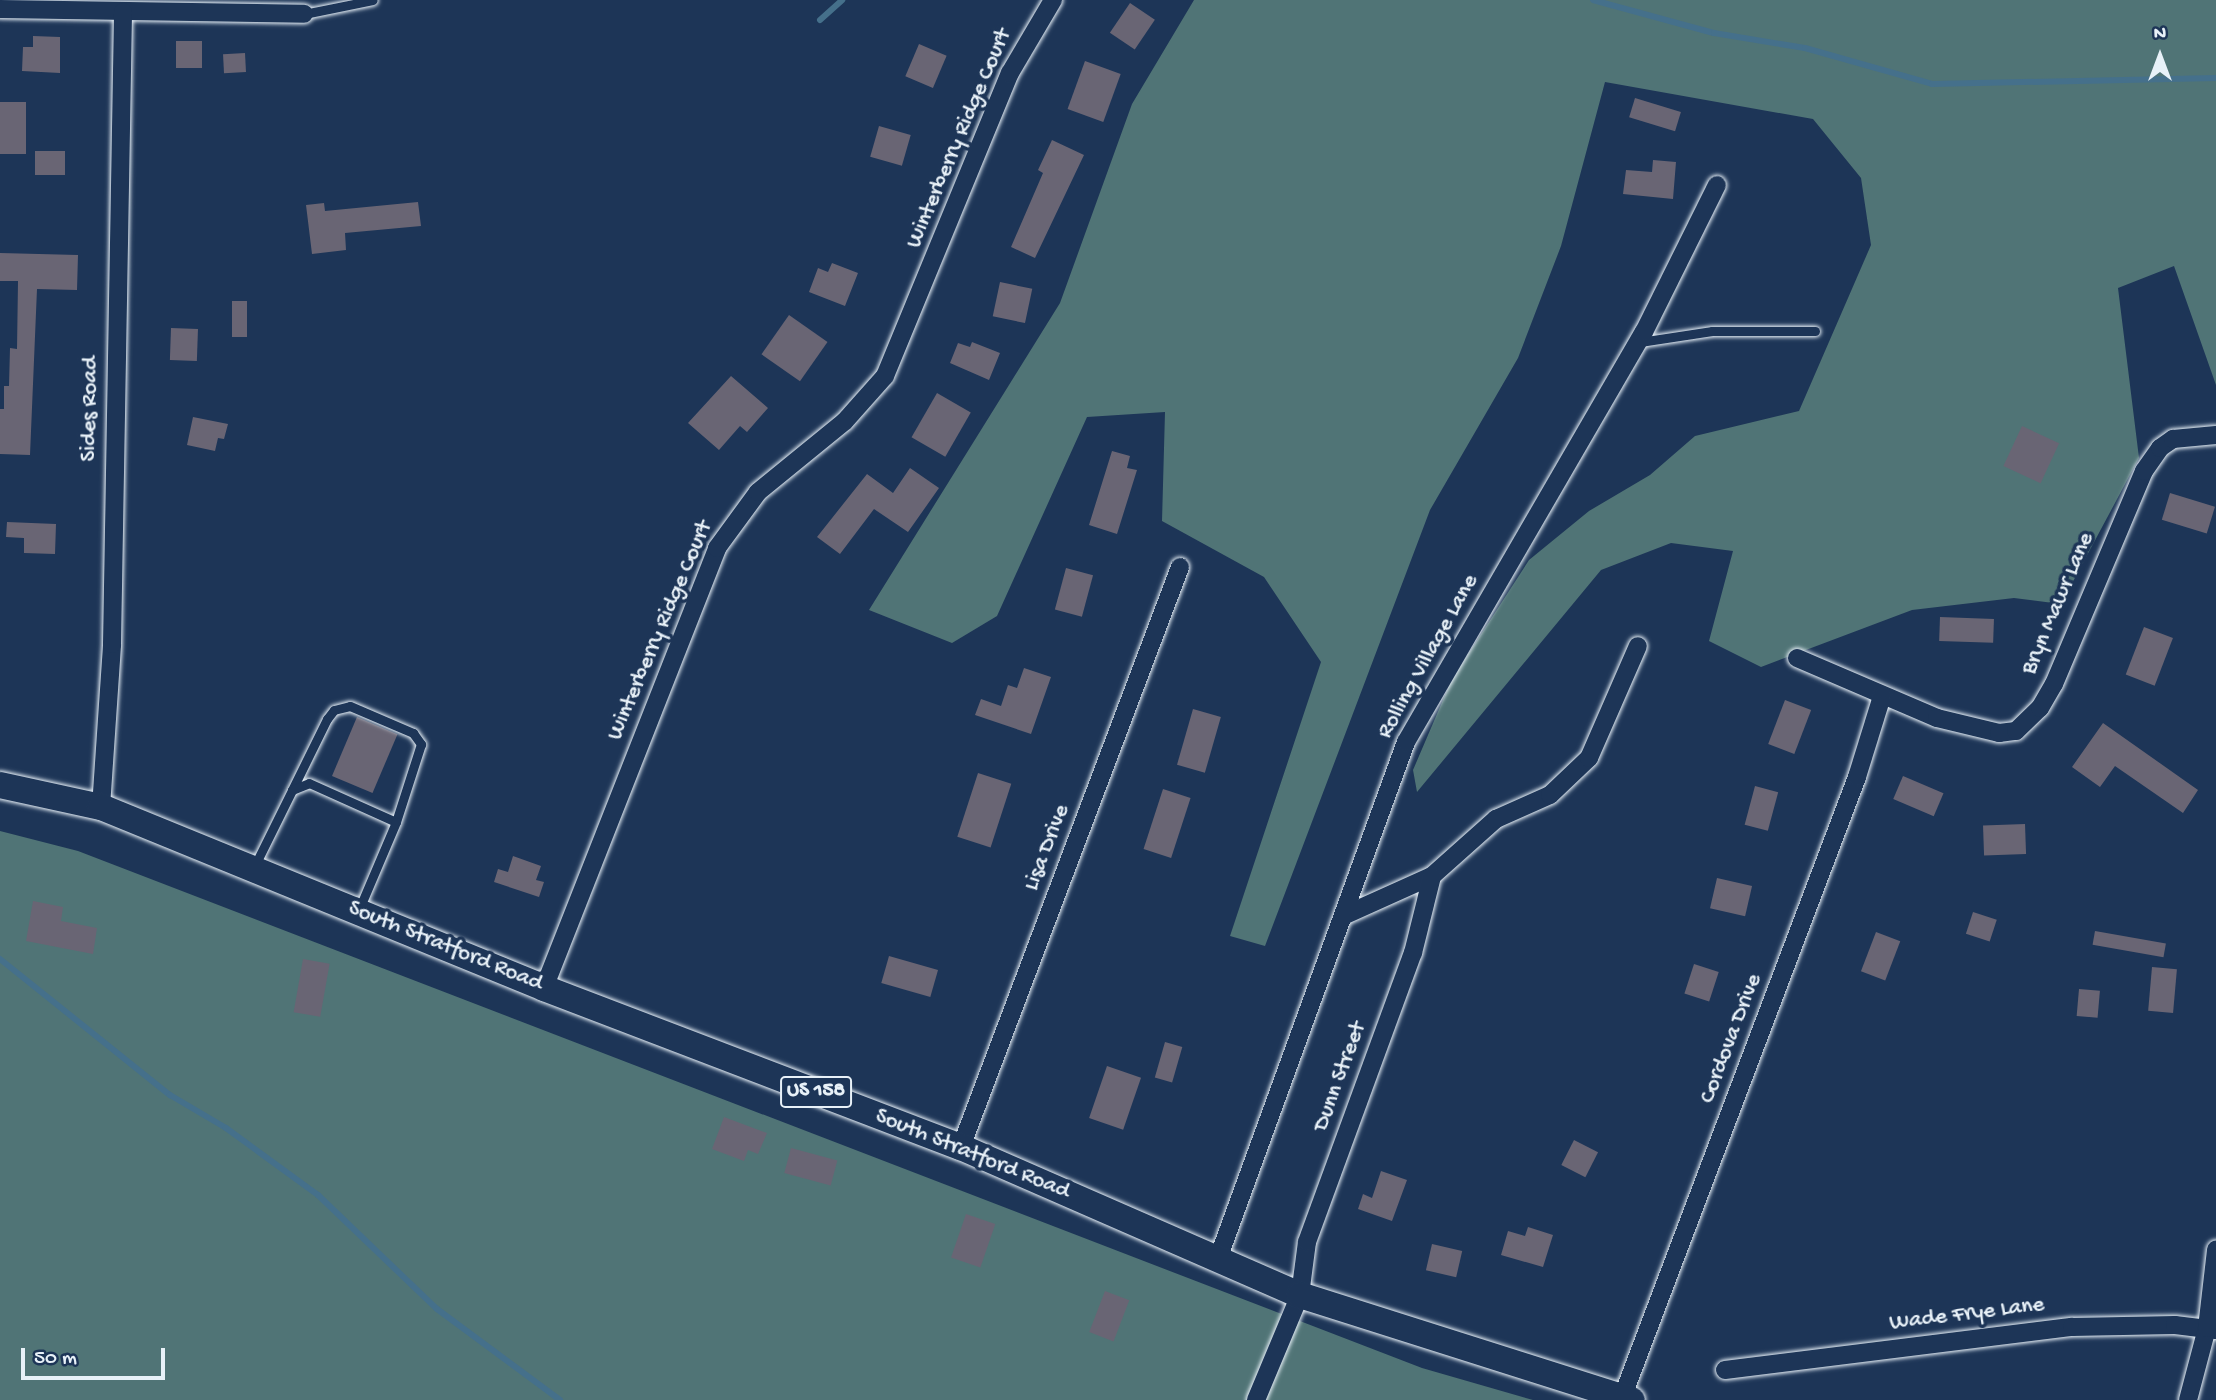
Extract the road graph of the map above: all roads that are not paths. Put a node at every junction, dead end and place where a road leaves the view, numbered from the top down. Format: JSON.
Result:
{"nodes":[{"id":1,"x":373,"y":0,"type":"edge"},
{"id":2,"x":1053,"y":0,"type":"edge"},
{"id":3,"x":0,"y":9,"type":"edge"},
{"id":4,"x":123,"y":12,"type":"junction"},
{"id":5,"x":304,"y":14,"type":"joint"},
{"id":6,"x":1717,"y":185,"type":"dead end"},
{"id":7,"x":1815,"y":331,"type":"dead end"},
{"id":8,"x":1638,"y":342,"type":"junction"},
{"id":9,"x":2216,"y":435,"type":"edge"},
{"id":10,"x":1180,"y":567,"type":"dead end"},
{"id":11,"x":1638,"y":646,"type":"dead end"},
{"id":12,"x":1797,"y":658,"type":"dead end"},
{"id":13,"x":1882,"y":696,"type":"junction"},
{"id":14,"x":0,"y":785,"type":"edge"},
{"id":15,"x":292,"y":790,"type":"junction"},
{"id":16,"x":101,"y":807,"type":"junction"},
{"id":17,"x":396,"y":822,"type":"junction"},
{"id":18,"x":254,"y":869,"type":"junction"},
{"id":19,"x":1432,"y":876,"type":"junction"},
{"id":20,"x":358,"y":911,"type":"junction"},
{"id":21,"x":1343,"y":916,"type":"junction"},
{"id":22,"x":544,"y":988,"type":"junction"},
{"id":23,"x":961,"y":1147,"type":"junction"},
{"id":24,"x":2216,"y":1250,"type":"edge"},
{"id":25,"x":1218,"y":1259,"type":"junction"},
{"id":26,"x":1300,"y":1295,"type":"junction"},
{"id":27,"x":2212,"y":1329,"type":"edge"},
{"id":28,"x":1725,"y":1370,"type":"dead end"},
{"id":29,"x":1619,"y":1398,"type":"edge"},
{"id":30,"x":1256,"y":1400,"type":"edge"},
{"id":31,"x":2188,"y":1400,"type":"edge"}],
"edges":[{"from":1,"to":5,"type":"lane"},
{"from":2,"to":22,"type":"street","name":"Winterberry Ridge Court"},
{"from":3,"to":4,"type":"street"},
{"from":4,"to":5,"type":"street"},
{"from":4,"to":16,"type":"street","name":"Sides Road"},
{"from":6,"to":8,"type":"street","name":"Rolling Village Lane"},
{"from":7,"to":8,"type":"lane"},
{"from":8,"to":21,"type":"street","name":"Rolling Village Lane"},
{"from":9,"to":13,"type":"street","name":"Bryn Mawr Lane"},
{"from":10,"to":23,"type":"street","name":"Lisa Drive"},
{"from":11,"to":19,"type":"street"},
{"from":12,"to":13,"type":"street","name":"Bryn Mawr Lane"},
{"from":13,"to":29,"type":"street","name":"Cordova Drive"},
{"from":14,"to":16,"type":"main road","name":"South Stratford Road","number":"US 158"},
{"from":15,"to":17,"type":"lane"},
{"from":15,"to":17,"type":"lane"},
{"from":15,"to":18,"type":"lane"},
{"from":16,"to":18,"type":"main road","name":"South Stratford Road","number":"US 158"},
{"from":17,"to":20,"type":"lane"},
{"from":18,"to":20,"type":"main road","name":"South Stratford Road","number":"US 158"},
{"from":19,"to":21,"type":"street"},
{"from":19,"to":26,"type":"street","name":"Dunn Street"},
{"from":20,"to":22,"type":"main road","name":"South Stratford Road","number":"US 158"},
{"from":21,"to":25,"type":"street","name":"Rolling Village Lane"},
{"from":22,"to":23,"type":"main road","name":"South Stratford Road","number":"US 158"},
{"from":23,"to":25,"type":"main road","name":"South Stratford Road","number":"US 158"},
{"from":24,"to":27,"type":"street"},
{"from":25,"to":26,"type":"main road","name":"South Stratford Road","number":"US 158"},
{"from":26,"to":29,"type":"main road","name":"South Stratford Road","number":"US 158"},
{"from":26,"to":30,"type":"street","name":"Dunn Street"},
{"from":27,"to":28,"type":"street","name":"Wade Frye Lane"},
{"from":27,"to":31,"type":"street"}]}
